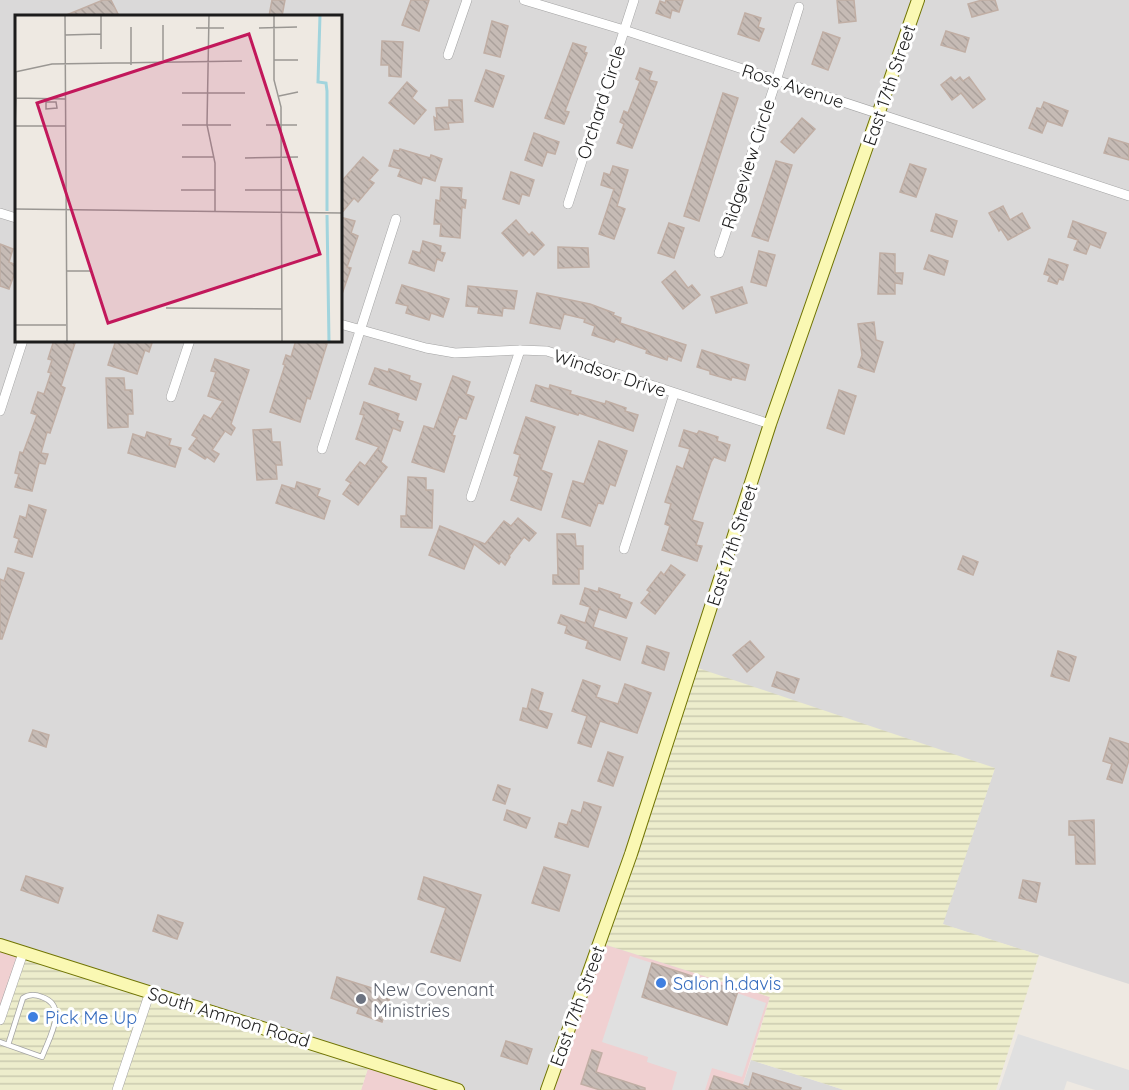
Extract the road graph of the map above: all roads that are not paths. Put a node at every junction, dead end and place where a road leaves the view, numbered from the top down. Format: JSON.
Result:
{"nodes":[{"id":1,"x":467,"y":0,"type":"edge"},
{"id":2,"x":524,"y":0,"type":"edge"},
{"id":3,"x":634,"y":0,"type":"edge"},
{"id":4,"x":918,"y":0,"type":"edge"},
{"id":5,"x":799,"y":7,"type":"dead end"},
{"id":6,"x":624,"y":30,"type":"junction"},
{"id":7,"x":448,"y":55,"type":"dead end"},
{"id":8,"x":776,"y":81,"type":"junction"},
{"id":9,"x":879,"y":114,"type":"junction"},
{"id":10,"x":1129,"y":196,"type":"edge"},
{"id":11,"x":567,"y":204,"type":"dead end"},
{"id":12,"x":0,"y":213,"type":"edge"},
{"id":13,"x":15,"y":218,"type":"edge"},
{"id":14,"x":396,"y":219,"type":"dead end"},
{"id":15,"x":719,"y":253,"type":"dead end"},
{"id":16,"x":342,"y":325,"type":"edge"},
{"id":17,"x":360,"y":331,"type":"junction"},
{"id":18,"x":22,"y":342,"type":"edge"},
{"id":19,"x":189,"y":342,"type":"edge"},
{"id":20,"x":520,"y":350,"type":"junction"},
{"id":21,"x":674,"y":394,"type":"junction"},
{"id":22,"x":171,"y":397,"type":"dead end"},
{"id":23,"x":0,"y":411,"type":"edge"},
{"id":24,"x":770,"y":424,"type":"junction"},
{"id":25,"x":322,"y":449,"type":"dead end"},
{"id":26,"x":471,"y":497,"type":"dead end"},
{"id":27,"x":624,"y":549,"type":"dead end"},
{"id":28,"x":0,"y":945,"type":"edge"},
{"id":29,"x":23,"y":953,"type":"junction"},
{"id":30,"x":150,"y":992,"type":"junction"},
{"id":31,"x":0,"y":1020,"type":"edge"},
{"id":32,"x":0,"y":1042,"type":"edge"},
{"id":33,"x":8,"y":1045,"type":"junction"},
{"id":34,"x":117,"y":1090,"type":"edge"},
{"id":35,"x":458,"y":1090,"type":"edge"},
{"id":36,"x":547,"y":1090,"type":"edge"}],
"edges":[{"from":1,"to":7,"type":"street"},
{"from":2,"to":6,"type":"street","name":"Ross Avenue"},
{"from":3,"to":6,"type":"street","name":"Orchard Circle"},
{"from":4,"to":9,"type":"main road","name":"East 17th Street"},
{"from":5,"to":8,"type":"street","name":"Ridgeview Circle"},
{"from":6,"to":8,"type":"street","name":"Ross Avenue"},
{"from":6,"to":11,"type":"street","name":"Orchard Circle"},
{"from":8,"to":9,"type":"street","name":"Ross Avenue"},
{"from":8,"to":15,"type":"street","name":"Ridgeview Circle"},
{"from":9,"to":10,"type":"street","name":"Ross Avenue"},
{"from":9,"to":24,"type":"main road","name":"East 17th Street"},
{"from":12,"to":13,"type":"street"},
{"from":14,"to":17,"type":"street"},
{"from":16,"to":17,"type":"street","name":"Windsor Drive"},
{"from":17,"to":20,"type":"street","name":"Windsor Drive"},
{"from":17,"to":25,"type":"street"},
{"from":18,"to":23,"type":"street"},
{"from":19,"to":22,"type":"street"},
{"from":20,"to":21,"type":"street","name":"Windsor Drive"},
{"from":20,"to":26,"type":"street"},
{"from":21,"to":24,"type":"street","name":"Windsor Drive"},
{"from":21,"to":27,"type":"street"},
{"from":24,"to":36,"type":"main road","name":"East 17th Street"},
{"from":28,"to":29,"type":"main road","name":"South Ammon Road"},
{"from":29,"to":30,"type":"main road","name":"South Ammon Road"},
{"from":29,"to":31,"type":"street"},
{"from":30,"to":34,"type":"street"},
{"from":30,"to":35,"type":"main road","name":"South Ammon Road"},
{"from":32,"to":33,"type":"lane"},
{"from":33,"to":33,"type":"lane"}]}
